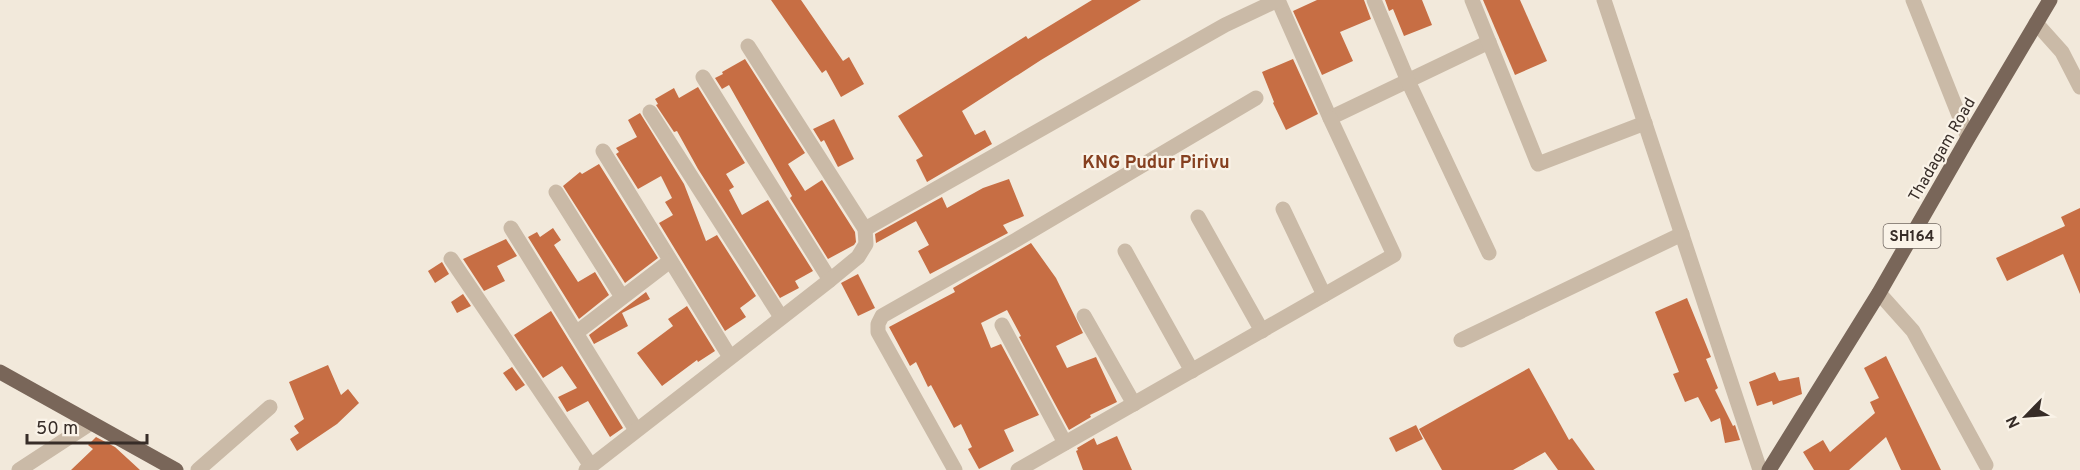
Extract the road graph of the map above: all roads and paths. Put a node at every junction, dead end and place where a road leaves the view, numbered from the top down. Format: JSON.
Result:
{"nodes":[{"id":1,"x":1278,"y":0,"type":"edge"},
{"id":2,"x":1374,"y":0,"type":"edge"},
{"id":3,"x":1472,"y":0,"type":"edge"},
{"id":4,"x":1604,"y":0,"type":"edge"},
{"id":5,"x":1913,"y":0,"type":"edge"},
{"id":6,"x":2050,"y":0,"type":"edge"},
{"id":7,"x":2036,"y":23,"type":"junction"},
{"id":8,"x":1489,"y":42,"type":"junction"},
{"id":9,"x":748,"y":46,"type":"dead end"},
{"id":10,"x":703,"y":77,"type":"dead end"},
{"id":11,"x":1408,"y":81,"type":"junction"},
{"id":12,"x":2080,"y":87,"type":"edge"},
{"id":13,"x":1256,"y":98,"type":"dead end"},
{"id":14,"x":650,"y":112,"type":"dead end"},
{"id":15,"x":1330,"y":118,"type":"junction"},
{"id":16,"x":1645,"y":123,"type":"junction"},
{"id":17,"x":1968,"y":138,"type":"junction"},
{"id":18,"x":603,"y":151,"type":"dead end"},
{"id":19,"x":556,"y":192,"type":"dead end"},
{"id":20,"x":1283,"y":209,"type":"dead end"},
{"id":21,"x":1198,"y":217,"type":"dead end"},
{"id":22,"x":511,"y":228,"type":"dead end"},
{"id":23,"x":865,"y":229,"type":"junction"},
{"id":24,"x":1682,"y":234,"type":"junction"},
{"id":25,"x":1125,"y":251,"type":"dead end"},
{"id":26,"x":1489,"y":253,"type":"dead end"},
{"id":27,"x":451,"y":259,"type":"dead end"},
{"id":28,"x":670,"y":261,"type":"junction"},
{"id":29,"x":830,"y":280,"type":"junction"},
{"id":30,"x":1879,"y":293,"type":"junction"},
{"id":31,"x":1324,"y":295,"type":"junction"},
{"id":32,"x":622,"y":297,"type":"junction"},
{"id":33,"x":1084,"y":316,"type":"dead end"},
{"id":34,"x":781,"y":317,"type":"junction"},
{"id":35,"x":1002,"y":325,"type":"dead end"},
{"id":36,"x":1262,"y":331,"type":"junction"},
{"id":37,"x":576,"y":333,"type":"junction"},
{"id":38,"x":1461,"y":340,"type":"dead end"},
{"id":39,"x":730,"y":357,"type":"junction"},
{"id":40,"x":1192,"y":370,"type":"junction"},
{"id":41,"x":0,"y":372,"type":"edge"},
{"id":42,"x":1134,"y":404,"type":"junction"},
{"id":43,"x":270,"y":407,"type":"dead end"},
{"id":44,"x":91,"y":423,"type":"junction"},
{"id":45,"x":636,"y":430,"type":"junction"},
{"id":46,"x":1065,"y":443,"type":"junction"},
{"id":47,"x":1986,"y":465,"type":"dead end"},
{"id":48,"x":588,"y":468,"type":"edge"},
{"id":49,"x":19,"y":470,"type":"edge"},
{"id":50,"x":176,"y":470,"type":"edge"},
{"id":51,"x":198,"y":470,"type":"edge"},
{"id":52,"x":956,"y":470,"type":"edge"},
{"id":53,"x":1018,"y":470,"type":"edge"},
{"id":54,"x":1760,"y":470,"type":"edge"},
{"id":55,"x":1770,"y":470,"type":"edge"}],
"edges":[{"from":1,"to":15,"type":"street"},
{"from":1,"to":23,"type":"street"},
{"from":2,"to":11,"type":"street"},
{"from":3,"to":8,"type":"street"},
{"from":4,"to":16,"type":"street"},
{"from":5,"to":17,"type":"street"},
{"from":6,"to":7,"type":"main road","name":"Thadagam Road","number":"SH164"},
{"from":7,"to":12,"type":"street"},
{"from":7,"to":17,"type":"main road","name":"Thadagam Road","number":"SH164"},
{"from":8,"to":11,"type":"street"},
{"from":8,"to":16,"type":"street"},
{"from":9,"to":23,"type":"street"},
{"from":10,"to":29,"type":"street"},
{"from":11,"to":15,"type":"street"},
{"from":11,"to":26,"type":"street"},
{"from":13,"to":52,"type":"street"},
{"from":14,"to":34,"type":"street"},
{"from":15,"to":31,"type":"street"},
{"from":16,"to":24,"type":"street"},
{"from":17,"to":30,"type":"main road","name":"Thadagam Road","number":"SH164"},
{"from":18,"to":28,"type":"street"},
{"from":19,"to":32,"type":"street"},
{"from":20,"to":31,"type":"street"},
{"from":21,"to":36,"type":"street"},
{"from":22,"to":37,"type":"street"},
{"from":23,"to":29,"type":"street"},
{"from":24,"to":38,"type":"street"},
{"from":24,"to":54,"type":"street"},
{"from":25,"to":40,"type":"street"},
{"from":27,"to":48,"type":"street"},
{"from":28,"to":32,"type":"street"},
{"from":28,"to":39,"type":"street"},
{"from":29,"to":34,"type":"street"},
{"from":30,"to":47,"type":"street"},
{"from":30,"to":55,"type":"main road","name":"Thadagam Road","number":"SH164"},
{"from":31,"to":36,"type":"street"},
{"from":32,"to":37,"type":"street"},
{"from":33,"to":42,"type":"street"},
{"from":34,"to":39,"type":"street"},
{"from":35,"to":46,"type":"street"},
{"from":36,"to":40,"type":"street"},
{"from":37,"to":45,"type":"street"},
{"from":39,"to":45,"type":"street"},
{"from":40,"to":42,"type":"street"},
{"from":41,"to":44,"type":"main road"},
{"from":42,"to":46,"type":"street"},
{"from":43,"to":51,"type":"street"},
{"from":44,"to":49,"type":"street"},
{"from":44,"to":50,"type":"main road"},
{"from":45,"to":48,"type":"street"},
{"from":46,"to":53,"type":"street"}]}
